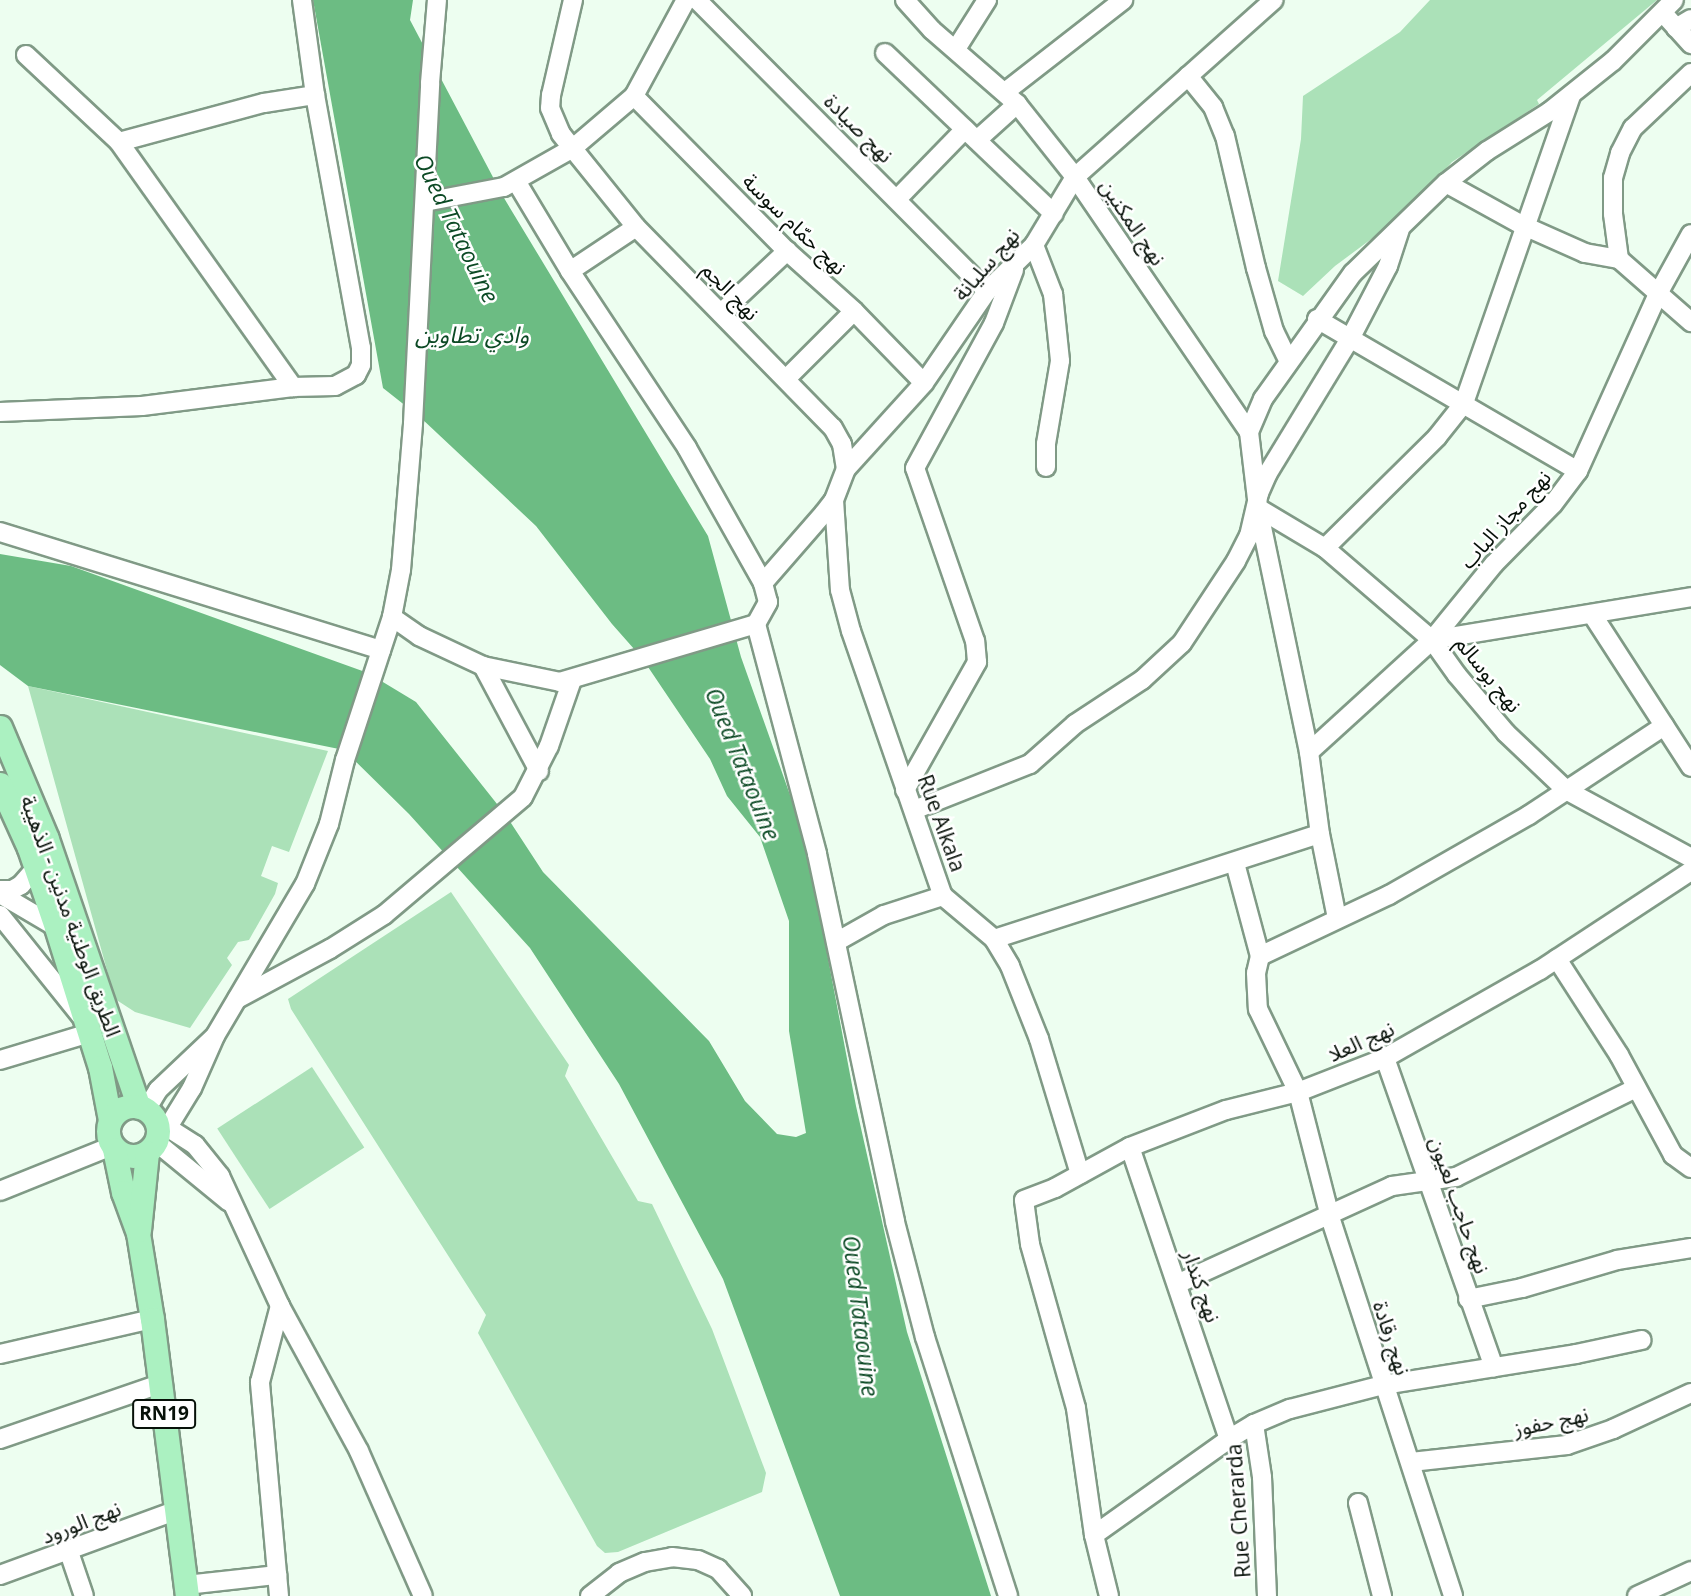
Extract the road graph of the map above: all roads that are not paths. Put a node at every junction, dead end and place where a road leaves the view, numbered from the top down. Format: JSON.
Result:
{"nodes":[{"id":1,"x":302,"y":0,"type":"edge"},
{"id":2,"x":437,"y":0,"type":"edge"},
{"id":3,"x":573,"y":0,"type":"edge"},
{"id":4,"x":686,"y":0,"type":"edge"},
{"id":5,"x":697,"y":0,"type":"edge"},
{"id":6,"x":905,"y":0,"type":"edge"},
{"id":7,"x":987,"y":0,"type":"edge"},
{"id":8,"x":1123,"y":0,"type":"edge"},
{"id":9,"x":1274,"y":0,"type":"edge"},
{"id":10,"x":1669,"y":7,"type":"edge"},
{"id":11,"x":1683,"y":23,"type":"edge"},
{"id":12,"x":1691,"y":44,"type":"edge"},
{"id":13,"x":956,"y":49,"type":"junction"},
{"id":14,"x":885,"y":53,"type":"dead end"},
{"id":15,"x":26,"y":55,"type":"dead end"},
{"id":16,"x":1691,"y":73,"type":"edge"},
{"id":17,"x":1188,"y":76,"type":"junction"},
{"id":18,"x":1571,"y":94,"type":"junction"},
{"id":19,"x":315,"y":95,"type":"junction"},
{"id":20,"x":634,"y":96,"type":"junction"},
{"id":21,"x":1011,"y":98,"type":"junction"},
{"id":22,"x":971,"y":135,"type":"junction"},
{"id":23,"x":120,"y":142,"type":"junction"},
{"id":24,"x":573,"y":148,"type":"junction"},
{"id":25,"x":1075,"y":177,"type":"junction"},
{"id":26,"x":1446,"y":183,"type":"junction"},
{"id":27,"x":510,"y":184,"type":"junction"},
{"id":28,"x":898,"y":198,"type":"junction"},
{"id":29,"x":425,"y":202,"type":"junction"},
{"id":30,"x":1054,"y":214,"type":"junction"},
{"id":31,"x":636,"y":227,"type":"junction"},
{"id":32,"x":1527,"y":227,"type":"junction"},
{"id":33,"x":1401,"y":230,"type":"junction"},
{"id":34,"x":1691,"y":234,"type":"edge"},
{"id":35,"x":1034,"y":245,"type":"junction"},
{"id":36,"x":787,"y":251,"type":"junction"},
{"id":37,"x":1619,"y":259,"type":"junction"},
{"id":38,"x":1016,"y":266,"type":"junction"},
{"id":39,"x":570,"y":271,"type":"junction"},
{"id":40,"x":987,"y":291,"type":"junction"},
{"id":41,"x":1658,"y":292,"type":"junction"},
{"id":42,"x":854,"y":311,"type":"junction"},
{"id":43,"x":721,"y":313,"type":"junction"},
{"id":44,"x":1317,"y":319,"type":"junction"},
{"id":45,"x":1691,"y":321,"type":"edge"},
{"id":46,"x":1351,"y":337,"type":"junction"},
{"id":47,"x":1288,"y":360,"type":"junction"},
{"id":48,"x":786,"y":379,"type":"junction"},
{"id":49,"x":924,"y":383,"type":"junction"},
{"id":50,"x":293,"y":387,"type":"junction"},
{"id":51,"x":1464,"y":403,"type":"junction"},
{"id":52,"x":0,"y":412,"type":"edge"},
{"id":53,"x":1249,"y":432,"type":"junction"},
{"id":54,"x":1046,"y":467,"type":"dead end"},
{"id":55,"x":846,"y":469,"type":"junction"},
{"id":56,"x":1578,"y":471,"type":"junction"},
{"id":57,"x":834,"y":500,"type":"junction"},
{"id":58,"x":1258,"y":508,"type":"junction"},
{"id":59,"x":0,"y":532,"type":"edge"},
{"id":60,"x":1325,"y":548,"type":"junction"},
{"id":61,"x":763,"y":583,"type":"junction"},
{"id":62,"x":1691,"y":597,"type":"edge"},
{"id":63,"x":1592,"y":614,"type":"junction"},
{"id":64,"x":392,"y":617,"type":"junction"},
{"id":65,"x":752,"y":626,"type":"junction"},
{"id":66,"x":1432,"y":640,"type":"junction"},
{"id":67,"x":381,"y":650,"type":"junction"},
{"id":68,"x":483,"y":666,"type":"junction"},
{"id":69,"x":572,"y":680,"type":"junction"},
{"id":70,"x":1664,"y":726,"type":"junction"},
{"id":71,"x":0,"y":727,"type":"edge"},
{"id":72,"x":1309,"y":752,"type":"junction"},
{"id":73,"x":1691,"y":767,"type":"edge"},
{"id":74,"x":539,"y":771,"type":"junction"},
{"id":75,"x":0,"y":784,"type":"edge"},
{"id":76,"x":905,"y":790,"type":"junction"},
{"id":77,"x":1566,"y":790,"type":"junction"},
{"id":78,"x":914,"y":810,"type":"junction"},
{"id":79,"x":1320,"y":834,"type":"junction"},
{"id":80,"x":37,"y":852,"type":"junction"},
{"id":81,"x":1691,"y":858,"type":"edge"},
{"id":82,"x":1235,"y":863,"type":"junction"},
{"id":83,"x":1691,"y":871,"type":"edge"},
{"id":84,"x":0,"y":892,"type":"edge"},
{"id":85,"x":943,"y":896,"type":"junction"},
{"id":86,"x":0,"y":915,"type":"edge"},
{"id":87,"x":1337,"y":918,"type":"junction"},
{"id":88,"x":65,"y":925,"type":"junction"},
{"id":89,"x":994,"y":939,"type":"junction"},
{"id":90,"x":836,"y":942,"type":"junction"},
{"id":91,"x":1260,"y":956,"type":"junction"},
{"id":92,"x":1557,"y":959,"type":"junction"},
{"id":93,"x":237,"y":999,"type":"junction"},
{"id":94,"x":88,"y":1029,"type":"junction"},
{"id":95,"x":215,"y":1036,"type":"junction"},
{"id":96,"x":1385,"y":1058,"type":"junction"},
{"id":97,"x":0,"y":1060,"type":"edge"},
{"id":98,"x":1636,"y":1088,"type":"junction"},
{"id":99,"x":1298,"y":1092,"type":"junction"},
{"id":100,"x":110,"y":1120,"type":"junction"},
{"id":101,"x":153,"y":1128,"type":"junction"},
{"id":102,"x":113,"y":1147,"type":"junction"},
{"id":103,"x":1130,"y":1147,"type":"junction"},
{"id":104,"x":1691,"y":1168,"type":"edge"},
{"id":105,"x":1080,"y":1174,"type":"junction"},
{"id":106,"x":1427,"y":1181,"type":"junction"},
{"id":107,"x":0,"y":1191,"type":"edge"},
{"id":108,"x":1329,"y":1217,"type":"junction"},
{"id":109,"x":138,"y":1233,"type":"junction"},
{"id":110,"x":1691,"y":1248,"type":"edge"},
{"id":111,"x":1177,"y":1284,"type":"junction"},
{"id":112,"x":1468,"y":1299,"type":"junction"},
{"id":113,"x":281,"y":1306,"type":"junction"},
{"id":114,"x":152,"y":1319,"type":"junction"},
{"id":115,"x":1642,"y":1340,"type":"dead end"},
{"id":116,"x":0,"y":1354,"type":"edge"},
{"id":117,"x":1494,"y":1367,"type":"junction"},
{"id":118,"x":160,"y":1384,"type":"junction"},
{"id":119,"x":1383,"y":1385,"type":"junction"},
{"id":120,"x":1691,"y":1393,"type":"edge"},
{"id":121,"x":1254,"y":1424,"type":"junction"},
{"id":122,"x":0,"y":1439,"type":"edge"},
{"id":123,"x":1229,"y":1439,"type":"junction"},
{"id":124,"x":1411,"y":1462,"type":"junction"},
{"id":125,"x":1358,"y":1503,"type":"dead end"},
{"id":126,"x":177,"y":1510,"type":"junction"},
{"id":127,"x":1094,"y":1535,"type":"junction"},
{"id":128,"x":69,"y":1552,"type":"junction"},
{"id":129,"x":1691,"y":1571,"type":"edge"},
{"id":130,"x":0,"y":1575,"type":"edge"},
{"id":131,"x":277,"y":1575,"type":"junction"},
{"id":132,"x":187,"y":1590,"type":"edge"},
{"id":133,"x":84,"y":1596,"type":"edge"},
{"id":134,"x":279,"y":1596,"type":"edge"},
{"id":135,"x":423,"y":1596,"type":"edge"},
{"id":136,"x":590,"y":1596,"type":"edge"},
{"id":137,"x":742,"y":1596,"type":"edge"},
{"id":138,"x":1008,"y":1596,"type":"edge"},
{"id":139,"x":1109,"y":1596,"type":"edge"},
{"id":140,"x":1267,"y":1596,"type":"edge"},
{"id":141,"x":1382,"y":1596,"type":"edge"},
{"id":142,"x":1453,"y":1596,"type":"edge"},
{"id":143,"x":1637,"y":1596,"type":"edge"}],
"edges":[{"from":1,"to":19,"type":"street"},
{"from":2,"to":29,"type":"street"},
{"from":3,"to":24,"type":"street","name":"نهج الجم"},
{"from":4,"to":20,"type":"street"},
{"from":5,"to":28,"type":"street","name":"نهج صيادة"},
{"from":6,"to":13,"type":"street","name":"نهج المكنين"},
{"from":7,"to":13,"type":"street"},
{"from":8,"to":21,"type":"street"},
{"from":9,"to":17,"type":"street","name":"نهج سليانة"},
{"from":10,"to":11,"type":"street"},
{"from":10,"to":18,"type":"street"},
{"from":11,"to":12,"type":"street"},
{"from":13,"to":21,"type":"street","name":"نهج المكنين"},
{"from":14,"to":22,"type":"street"},
{"from":15,"to":23,"type":"street"},
{"from":16,"to":37,"type":"street"},
{"from":17,"to":25,"type":"street","name":"نهج سليانة"},
{"from":17,"to":47,"type":"street"},
{"from":18,"to":26,"type":"street"},
{"from":18,"to":32,"type":"street"},
{"from":19,"to":23,"type":"street"},
{"from":19,"to":50,"type":"street"},
{"from":20,"to":24,"type":"street"},
{"from":20,"to":36,"type":"street","name":"نهج حمّام سوسة"},
{"from":21,"to":22,"type":"street"},
{"from":21,"to":25,"type":"street","name":"نهج المكنين"},
{"from":22,"to":28,"type":"street"},
{"from":22,"to":30,"type":"street"},
{"from":23,"to":50,"type":"street"},
{"from":24,"to":27,"type":"street"},
{"from":24,"to":31,"type":"street","name":"نهج الجم"},
{"from":25,"to":30,"type":"street","name":"نهج سليانة"},
{"from":25,"to":53,"type":"street","name":"نهج المكنين"},
{"from":26,"to":32,"type":"street"},
{"from":26,"to":33,"type":"street"},
{"from":27,"to":29,"type":"street"},
{"from":27,"to":39,"type":"street"},
{"from":28,"to":40,"type":"street","name":"نهج صيادة"},
{"from":29,"to":64,"type":"street"},
{"from":30,"to":35,"type":"street","name":"نهج سليانة"},
{"from":31,"to":39,"type":"street"},
{"from":31,"to":43,"type":"street","name":"نهج الجم"},
{"from":32,"to":37,"type":"street"},
{"from":32,"to":51,"type":"street"},
{"from":33,"to":44,"type":"street"},
{"from":33,"to":46,"type":"street"},
{"from":34,"to":41,"type":"street","name":"نهج مجاز الباب"},
{"from":35,"to":38,"type":"street","name":"نهج سليانة"},
{"from":35,"to":54,"type":"street"},
{"from":36,"to":42,"type":"street","name":"نهج حمّام سوسة"},
{"from":36,"to":43,"type":"street"},
{"from":37,"to":41,"type":"street"},
{"from":38,"to":40,"type":"street","name":"نهج سليانة"},
{"from":38,"to":76,"type":"street"},
{"from":39,"to":61,"type":"street"},
{"from":40,"to":49,"type":"street","name":"نهج سليانة"},
{"from":41,"to":45,"type":"street"},
{"from":41,"to":56,"type":"street","name":"نهج مجاز الباب"},
{"from":42,"to":48,"type":"street"},
{"from":42,"to":49,"type":"street","name":"نهج حمّام سوسة"},
{"from":43,"to":48,"type":"street","name":"نهج الجم"},
{"from":44,"to":46,"type":"street"},
{"from":44,"to":47,"type":"street"},
{"from":46,"to":51,"type":"street"},
{"from":46,"to":58,"type":"street"},
{"from":47,"to":53,"type":"street"},
{"from":48,"to":55,"type":"street","name":"نهج الجم"},
{"from":49,"to":55,"type":"street","name":"نهج سليانة"},
{"from":50,"to":52,"type":"street"},
{"from":51,"to":56,"type":"street"},
{"from":51,"to":60,"type":"street"},
{"from":53,"to":58,"type":"street","name":"نهج المكنين"},
{"from":55,"to":57,"type":"street","name":"نهج سليانة"},
{"from":56,"to":66,"type":"street","name":"نهج مجاز الباب"},
{"from":57,"to":61,"type":"street","name":"نهج سليانة"},
{"from":57,"to":76,"type":"street","name":"Rue Alkala"},
{"from":58,"to":60,"type":"street","name":"نهج بوسالم"},
{"from":58,"to":72,"type":"street","name":"نهج المكنين"},
{"from":58,"to":78,"type":"street"},
{"from":59,"to":67,"type":"street"},
{"from":60,"to":66,"type":"street","name":"نهج بوسالم"},
{"from":61,"to":65,"type":"street"},
{"from":62,"to":63,"type":"street"},
{"from":63,"to":66,"type":"street"},
{"from":63,"to":70,"type":"street"},
{"from":64,"to":67,"type":"street"},
{"from":64,"to":68,"type":"street"},
{"from":65,"to":69,"type":"street"},
{"from":65,"to":90,"type":"street"},
{"from":66,"to":72,"type":"street","name":"نهج مجاز الباب"},
{"from":66,"to":77,"type":"street","name":"نهج بوسالم"},
{"from":67,"to":93,"type":"street"},
{"from":68,"to":69,"type":"street"},
{"from":68,"to":74,"type":"street"},
{"from":69,"to":74,"type":"street"},
{"from":70,"to":73,"type":"street"},
{"from":70,"to":77,"type":"street"},
{"from":71,"to":80,"type":"main road","name":"الطريق الوطنية مدنين - الذهيبة","number":"RN19"},
{"from":72,"to":79,"type":"street","name":"نهج المكنين"},
{"from":74,"to":93,"type":"street"},
{"from":75,"to":80,"type":"main road","name":"الطريق الوطنية مدنين - الذهيبة","number":"RN19"},
{"from":76,"to":78,"type":"street","name":"Rue Alkala"},
{"from":77,"to":81,"type":"street","name":"نهج بوسالم"},
{"from":77,"to":87,"type":"street"},
{"from":78,"to":85,"type":"street","name":"Rue Alkala"},
{"from":79,"to":82,"type":"street"},
{"from":79,"to":87,"type":"street","name":"نهج المكنين"},
{"from":80,"to":84,"type":"street"},
{"from":80,"to":88,"type":"main road","name":"الطريق الوطنية مدنين - الذهيبة","number":"RN19"},
{"from":82,"to":89,"type":"street"},
{"from":82,"to":91,"type":"street"},
{"from":83,"to":92,"type":"street","name":"نهج العلا"},
{"from":84,"to":88,"type":"street"},
{"from":85,"to":89,"type":"street","name":"Rue Alkala"},
{"from":85,"to":90,"type":"street"},
{"from":86,"to":94,"type":"street"},
{"from":87,"to":91,"type":"street"},
{"from":88,"to":94,"type":"main road","name":"الطريق الوطنية مدنين - الذهيبة","number":"RN19"},
{"from":88,"to":101,"type":"main road","name":"الطريق الوطنية مدنين - الذهيبة","number":"RN19"},
{"from":89,"to":105,"type":"street","name":"Rue Alkala"},
{"from":90,"to":138,"type":"street"},
{"from":91,"to":99,"type":"street","name":"نهج رقادة"},
{"from":92,"to":96,"type":"street","name":"نهج العلا"},
{"from":92,"to":98,"type":"street"},
{"from":93,"to":95,"type":"street"},
{"from":94,"to":97,"type":"street"},
{"from":94,"to":100,"type":"main road","name":"الطريق الوطنية مدنين - الذهيبة","number":"RN19"},
{"from":95,"to":101,"type":"street"},
{"from":95,"to":101,"type":"street"},
{"from":96,"to":99,"type":"street","name":"نهج العلا"},
{"from":96,"to":106,"type":"street","name":"نهج حاجب لعيون"},
{"from":98,"to":104,"type":"street"},
{"from":98,"to":106,"type":"street"},
{"from":99,"to":103,"type":"street","name":"نهج العلا"},
{"from":99,"to":108,"type":"street","name":"نهج رقادة"},
{"from":100,"to":101,"type":"main road"},
{"from":100,"to":102,"type":"main road","number":"RN19"},
{"from":101,"to":102,"type":"main road"},
{"from":101,"to":109,"type":"main road","name":"الطريق الوطنية مدنين - الذهيبة","number":"RN19"},
{"from":101,"to":113,"type":"street"},
{"from":102,"to":107,"type":"street"},
{"from":102,"to":109,"type":"main road","name":"الطريق الوطنية مدنين - الذهيبة","number":"RN19"},
{"from":103,"to":105,"type":"street","name":"نهج العلا"},
{"from":103,"to":111,"type":"street","name":"نهج كندار"},
{"from":105,"to":127,"type":"street","name":"نهج العلا"},
{"from":106,"to":108,"type":"street"},
{"from":106,"to":112,"type":"street","name":"نهج حاجب لعيون"},
{"from":108,"to":111,"type":"street"},
{"from":108,"to":119,"type":"street","name":"نهج رقادة"},
{"from":109,"to":114,"type":"main road","name":"الطريق الوطنية مدنين - الذهيبة","number":"RN19"},
{"from":110,"to":112,"type":"street"},
{"from":111,"to":123,"type":"street","name":"نهج كندار"},
{"from":112,"to":117,"type":"street","name":"نهج حاجب لعيون"},
{"from":113,"to":131,"type":"street"},
{"from":113,"to":135,"type":"street"},
{"from":114,"to":116,"type":"street"},
{"from":114,"to":118,"type":"main road","name":"الطريق الوطنية مدنين - الذهيبة","number":"RN19"},
{"from":115,"to":117,"type":"street"},
{"from":117,"to":119,"type":"street"},
{"from":118,"to":122,"type":"street"},
{"from":118,"to":126,"type":"main road","name":"الطريق الوطنية مدنين - الذهيبة","number":"RN19"},
{"from":119,"to":121,"type":"street"},
{"from":119,"to":124,"type":"street","name":"نهج رقادة"},
{"from":120,"to":124,"type":"street","name":"نهج حفوز"},
{"from":121,"to":123,"type":"street"},
{"from":121,"to":140,"type":"street","name":"Rue Cherarda"},
{"from":123,"to":127,"type":"street"},
{"from":124,"to":142,"type":"street","name":"نهج رقادة"},
{"from":125,"to":141,"type":"street"},
{"from":126,"to":128,"type":"street","name":"نهج الورود"},
{"from":126,"to":132,"type":"main road","name":"الطريق الوطنية مدنين - الذهيبة","number":"RN19"},
{"from":127,"to":139,"type":"street"},
{"from":128,"to":130,"type":"street","name":"نهج الورود"},
{"from":128,"to":133,"type":"street"},
{"from":129,"to":143,"type":"street"},
{"from":131,"to":132,"type":"street"},
{"from":131,"to":134,"type":"street"},
{"from":136,"to":137,"type":"street"}]}
